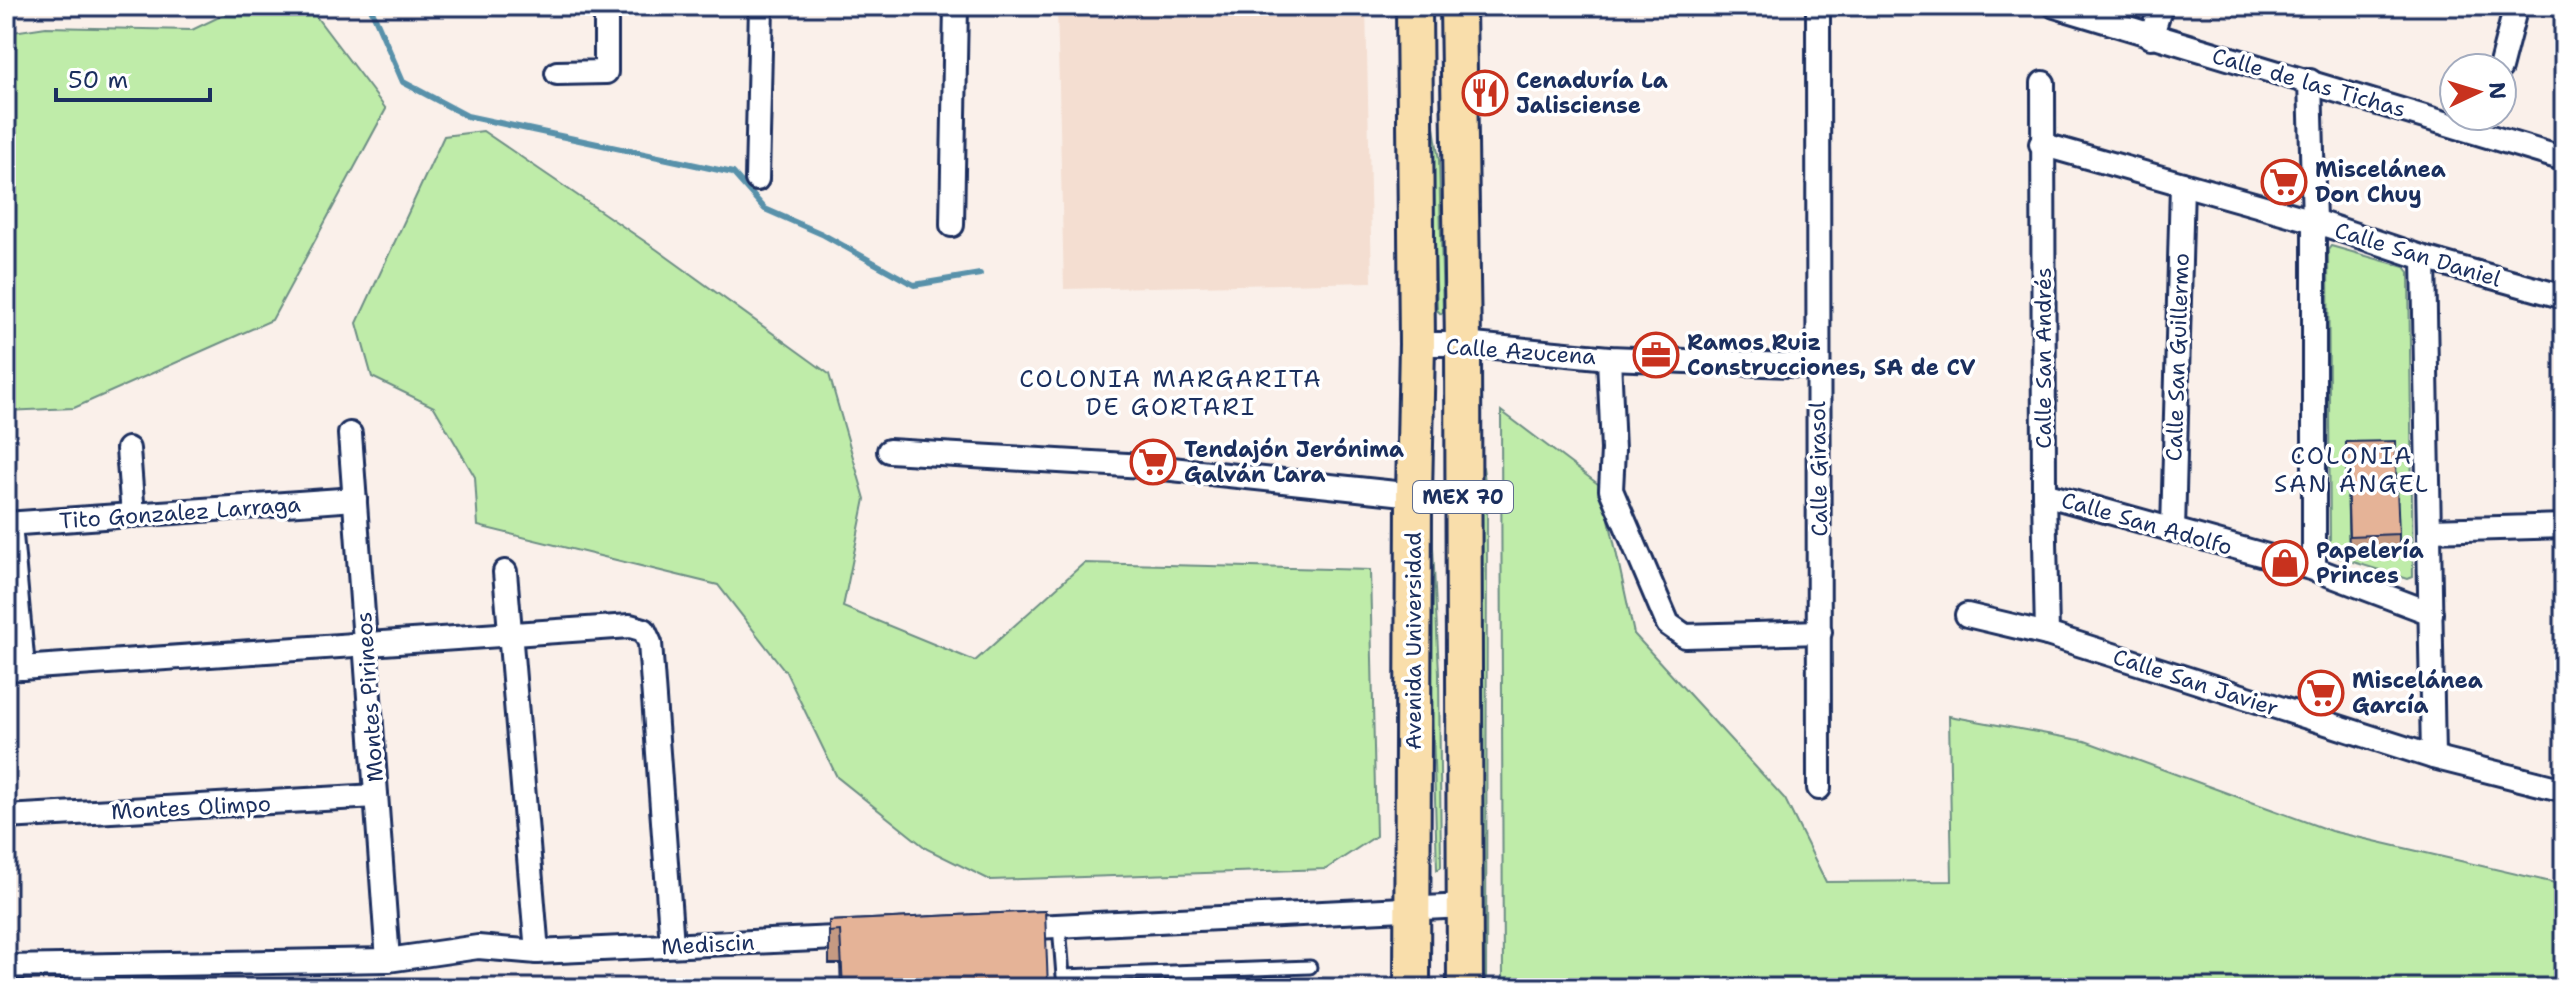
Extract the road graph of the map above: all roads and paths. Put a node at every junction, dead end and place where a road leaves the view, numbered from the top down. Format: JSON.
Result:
{"nodes":[{"id":1,"x":606,"y":6,"type":"edge"},
{"id":2,"x":761,"y":6,"type":"edge"},
{"id":3,"x":956,"y":6,"type":"edge"},
{"id":4,"x":1414,"y":6,"type":"edge"},
{"id":5,"x":1458,"y":6,"type":"edge"},
{"id":6,"x":1818,"y":6,"type":"edge"},
{"id":7,"x":2055,"y":6,"type":"edge"},
{"id":8,"x":2161,"y":6,"type":"edge"},
{"id":9,"x":2516,"y":6,"type":"edge"},
{"id":10,"x":2151,"y":37,"type":"junction"},
{"id":11,"x":2504,"y":52,"type":"edge"},
{"id":12,"x":557,"y":73,"type":"dead end"},
{"id":13,"x":2310,"y":81,"type":"junction"},
{"id":14,"x":2043,"y":83,"type":"dead end"},
{"id":15,"x":2438,"y":113,"type":"edge"},
{"id":16,"x":2503,"y":132,"type":"edge"},
{"id":17,"x":2041,"y":144,"type":"junction"},
{"id":18,"x":2564,"y":159,"type":"edge"},
{"id":19,"x":757,"y":179,"type":"dead end"},
{"id":20,"x":2182,"y":184,"type":"junction"},
{"id":21,"x":2314,"y":221,"type":"junction"},
{"id":22,"x":952,"y":225,"type":"dead end"},
{"id":23,"x":2424,"y":258,"type":"junction"},
{"id":24,"x":2564,"y":297,"type":"edge"},
{"id":25,"x":1417,"y":344,"type":"junction"},
{"id":26,"x":1463,"y":344,"type":"junction"},
{"id":27,"x":1609,"y":358,"type":"junction"},
{"id":28,"x":1817,"y":366,"type":"junction"},
{"id":29,"x":350,"y":434,"type":"dead end"},
{"id":30,"x":128,"y":449,"type":"dead end"},
{"id":31,"x":889,"y":451,"type":"dead end"},
{"id":32,"x":2044,"y":494,"type":"junction"},
{"id":33,"x":1414,"y":495,"type":"junction"},
{"id":34,"x":355,"y":499,"type":"junction"},
{"id":35,"x":133,"y":515,"type":"junction"},
{"id":36,"x":8,"y":524,"type":"edge"},
{"id":37,"x":2564,"y":526,"type":"edge"},
{"id":38,"x":2173,"y":530,"type":"junction"},
{"id":39,"x":2430,"y":530,"type":"junction"},
{"id":40,"x":2314,"y":569,"type":"junction"},
{"id":41,"x":505,"y":572,"type":"dead end"},
{"id":42,"x":2431,"y":613,"type":"junction"},
{"id":43,"x":1967,"y":615,"type":"dead end"},
{"id":44,"x":1820,"y":632,"type":"junction"},
{"id":45,"x":2047,"y":634,"type":"junction"},
{"id":46,"x":510,"y":635,"type":"junction"},
{"id":47,"x":365,"y":645,"type":"junction"},
{"id":48,"x":14,"y":669,"type":"edge"},
{"id":49,"x":2433,"y":757,"type":"junction"},
{"id":50,"x":1819,"y":788,"type":"dead end"},
{"id":51,"x":2564,"y":790,"type":"edge"},
{"id":52,"x":376,"y":796,"type":"junction"},
{"id":53,"x":6,"y":817,"type":"edge"},
{"id":54,"x":1465,"y":906,"type":"junction"},
{"id":55,"x":1411,"y":908,"type":"junction"},
{"id":56,"x":1059,"y":925,"type":"junction"},
{"id":57,"x":996,"y":929,"type":"edge"},
{"id":58,"x":885,"y":935,"type":"edge"},
{"id":59,"x":672,"y":945,"type":"junction"},
{"id":60,"x":537,"y":952,"type":"junction"},
{"id":61,"x":388,"y":960,"type":"junction"},
{"id":62,"x":6,"y":967,"type":"edge"},
{"id":63,"x":1310,"y":967,"type":"dead end"},
{"id":64,"x":1412,"y":988,"type":"edge"},
{"id":65,"x":1465,"y":988,"type":"edge"}],
"edges":[{"from":1,"to":12,"type":"street"},
{"from":2,"to":19,"type":"street"},
{"from":3,"to":22,"type":"street"},
{"from":4,"to":25,"type":"main road","name":"Avenida Universidad","number":"MEX 70"},
{"from":5,"to":26,"type":"main road","number":"MEX 70"},
{"from":6,"to":28,"type":"street","name":"Calle Girasol"},
{"from":7,"to":10,"type":"street","name":"Calle de las Tichas"},
{"from":8,"to":10,"type":"street"},
{"from":9,"to":11,"type":"street"},
{"from":10,"to":13,"type":"street","name":"Calle de las Tichas"},
{"from":13,"to":15,"type":"street","name":"Calle de las Tichas"},
{"from":13,"to":21,"type":"street"},
{"from":14,"to":17,"type":"street","name":"Calle San Andrés"},
{"from":16,"to":18,"type":"street","name":"Calle de las Tichas"},
{"from":17,"to":20,"type":"street","name":"Calle San Daniel"},
{"from":17,"to":32,"type":"street","name":"Calle San Andrés"},
{"from":20,"to":21,"type":"street","name":"Calle San Daniel"},
{"from":20,"to":38,"type":"street","name":"Calle San Guillermo"},
{"from":21,"to":23,"type":"street","name":"Calle San Daniel"},
{"from":21,"to":40,"type":"street"},
{"from":23,"to":24,"type":"street","name":"Calle San Daniel"},
{"from":23,"to":39,"type":"street"},
{"from":25,"to":26,"type":"street","name":"Calle Azucena"},
{"from":25,"to":33,"type":"main road","name":"Avenida Universidad","number":"MEX 70"},
{"from":26,"to":27,"type":"street","name":"Calle Azucena"},
{"from":26,"to":54,"type":"main road","number":"MEX 70"},
{"from":27,"to":28,"type":"street","name":"Calle Azucena"},
{"from":27,"to":44,"type":"street"},
{"from":28,"to":44,"type":"street","name":"Calle Girasol"},
{"from":29,"to":34,"type":"street","name":"Montes Pirineos"},
{"from":30,"to":35,"type":"street"},
{"from":31,"to":33,"type":"street"},
{"from":32,"to":38,"type":"street","name":"Calle San Adolfo"},
{"from":32,"to":45,"type":"street","name":"Calle San Andrés"},
{"from":33,"to":55,"type":"main road","name":"Avenida Universidad","number":"MEX 70"},
{"from":34,"to":35,"type":"street","name":"Tito Gonzalez Larraga"},
{"from":34,"to":47,"type":"street","name":"Montes Pirineos"},
{"from":35,"to":36,"type":"street","name":"Tito Gonzalez Larraga"},
{"from":36,"to":48,"type":"street"},
{"from":37,"to":39,"type":"street"},
{"from":38,"to":40,"type":"street","name":"Calle San Adolfo"},
{"from":39,"to":42,"type":"street"},
{"from":40,"to":42,"type":"street","name":"Calle San Adolfo"},
{"from":41,"to":46,"type":"street"},
{"from":42,"to":49,"type":"street"},
{"from":43,"to":45,"type":"street","name":"Calle San Javier"},
{"from":44,"to":50,"type":"street","name":"Calle Girasol"},
{"from":45,"to":49,"type":"street","name":"Calle San Javier"},
{"from":46,"to":47,"type":"street"},
{"from":46,"to":59,"type":"street"},
{"from":46,"to":60,"type":"street"},
{"from":47,"to":48,"type":"street"},
{"from":47,"to":52,"type":"street","name":"Montes Pirineos"},
{"from":49,"to":51,"type":"street","name":"Calle San Javier"},
{"from":52,"to":53,"type":"street","name":"Montes Olimpo"},
{"from":52,"to":61,"type":"street","name":"Montes Pirineos"},
{"from":54,"to":55,"type":"street"},
{"from":54,"to":65,"type":"main road","number":"MEX 70"},
{"from":55,"to":56,"type":"street"},
{"from":55,"to":64,"type":"main road","name":"Avenida Universidad","number":"MEX 70"},
{"from":56,"to":57,"type":"street"},
{"from":56,"to":63,"type":"lane"},
{"from":58,"to":59,"type":"street","name":"Mediscin"},
{"from":59,"to":60,"type":"street","name":"Mediscin"},
{"from":60,"to":61,"type":"street","name":"Mediscin"},
{"from":61,"to":62,"type":"street","name":"Mediscin"}]}
